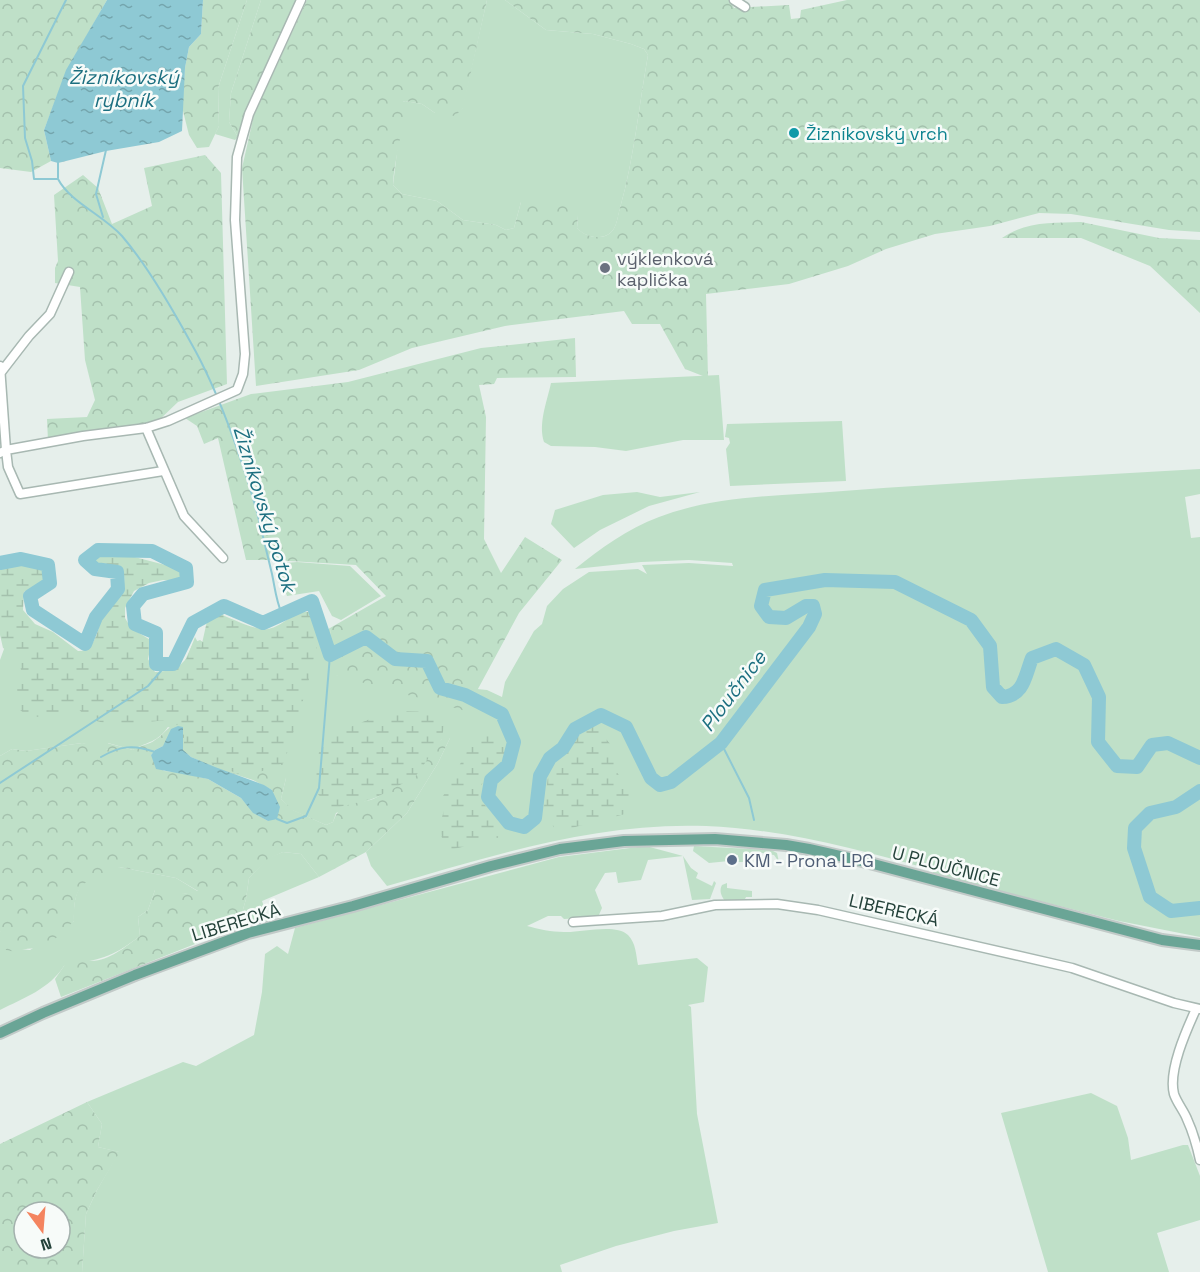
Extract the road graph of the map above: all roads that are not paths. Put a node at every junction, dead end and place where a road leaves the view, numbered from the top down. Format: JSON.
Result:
{"nodes":[{"id":1,"x":301,"y":0,"type":"edge"},
{"id":2,"x":734,"y":0,"type":"edge"},
{"id":3,"x":745,"y":7,"type":"dead end"},
{"id":4,"x":69,"y":272,"type":"dead end"},
{"id":5,"x":1,"y":368,"type":"edge"},
{"id":6,"x":1,"y":384,"type":"edge"},
{"id":7,"x":146,"y":428,"type":"junction"},
{"id":8,"x":3,"y":451,"type":"edge"},
{"id":9,"x":163,"y":471,"type":"junction"},
{"id":10,"x":223,"y":558,"type":"dead end"},
{"id":11,"x":491,"y":866,"type":"joint"},
{"id":12,"x":573,"y":922,"type":"dead end"},
{"id":13,"x":1200,"y":945,"type":"edge"},
{"id":14,"x":1198,"y":1009,"type":"edge"},
{"id":15,"x":0,"y":1033,"type":"edge"},
{"id":16,"x":1200,"y":1160,"type":"edge"}],
"edges":[{"from":1,"to":7,"type":"street"},
{"from":2,"to":3,"type":"street"},
{"from":4,"to":5,"type":"street"},
{"from":5,"to":6,"type":"street"},
{"from":6,"to":8,"type":"street"},
{"from":7,"to":8,"type":"street"},
{"from":7,"to":9,"type":"street"},
{"from":8,"to":9,"type":"street"},
{"from":9,"to":10,"type":"street"},
{"from":11,"to":13,"type":"main road","name":"U PLOUČNICE"},
{"from":11,"to":15,"type":"main road","name":"LIBERECKÁ"},
{"from":12,"to":14,"type":"street","name":"LIBERECKÁ"},
{"from":14,"to":16,"type":"street"}]}
